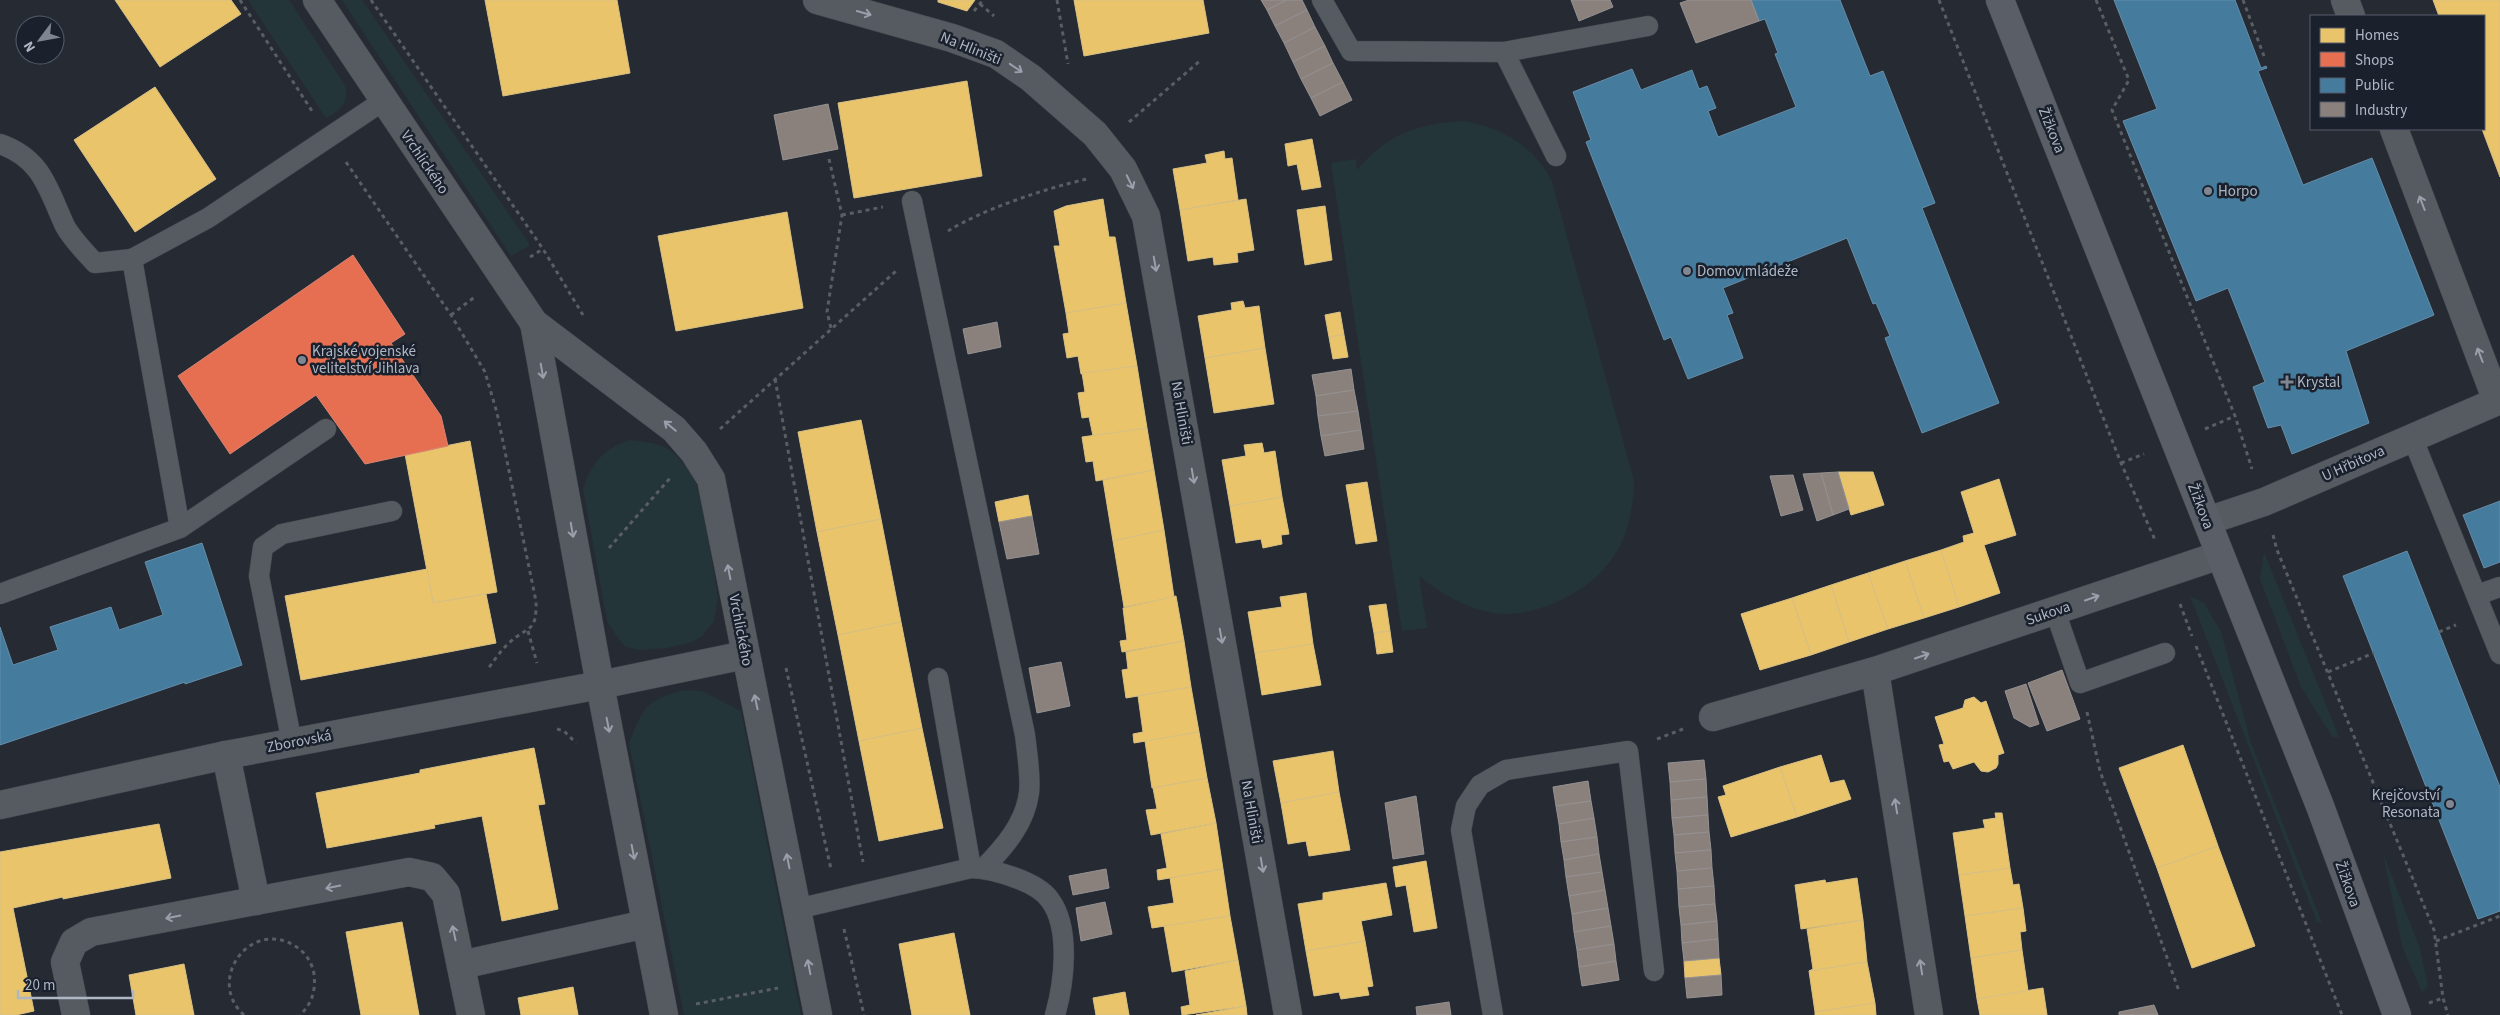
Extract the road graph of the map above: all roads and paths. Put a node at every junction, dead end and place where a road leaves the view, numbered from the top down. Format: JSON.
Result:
{"nodes":[{"id":1,"x":240,"y":0,"type":"edge"},
{"id":2,"x":317,"y":0,"type":"edge"},
{"id":3,"x":371,"y":0,"type":"edge"},
{"id":4,"x":818,"y":0,"type":"edge"},
{"id":5,"x":1057,"y":0,"type":"edge"},
{"id":6,"x":1322,"y":0,"type":"edge"},
{"id":7,"x":1939,"y":0,"type":"edge"},
{"id":8,"x":2000,"y":0,"type":"edge"},
{"id":9,"x":2096,"y":0,"type":"edge"},
{"id":10,"x":2243,"y":0,"type":"edge"},
{"id":11,"x":2345,"y":0,"type":"edge"},
{"id":12,"x":2352,"y":15,"type":"edge"},
{"id":13,"x":1648,"y":26,"type":"dead end"},
{"id":14,"x":1504,"y":52,"type":"junction"},
{"id":15,"x":2264,"y":56,"type":"dead end"},
{"id":16,"x":1201,"y":60,"type":"dead end"},
{"id":17,"x":1069,"y":73,"type":"dead end"},
{"id":18,"x":383,"y":101,"type":"junction"},
{"id":19,"x":1123,"y":127,"type":"dead end"},
{"id":20,"x":2394,"y":130,"type":"edge"},
{"id":21,"x":329,"y":137,"type":"junction"},
{"id":22,"x":0,"y":144,"type":"edge"},
{"id":23,"x":1556,"y":156,"type":"dead end"},
{"id":24,"x":829,"y":159,"type":"dead end"},
{"id":25,"x":1092,"y":178,"type":"dead end"},
{"id":26,"x":912,"y":201,"type":"joint"},
{"id":27,"x":842,"y":215,"type":"junction"},
{"id":28,"x":921,"y":248,"type":"junction"},
{"id":29,"x":132,"y":259,"type":"junction"},
{"id":30,"x":587,"y":321,"type":"dead end"},
{"id":31,"x":534,"y":322,"type":"junction"},
{"id":32,"x":831,"y":328,"type":"junction"},
{"id":33,"x":775,"y":378,"type":"junction"},
{"id":34,"x":2499,"y":400,"type":"edge"},
{"id":35,"x":326,"y":429,"type":"dead end"},
{"id":36,"x":2412,"y":437,"type":"junction"},
{"id":37,"x":724,"y":438,"type":"dead end"},
{"id":38,"x":694,"y":452,"type":"junction"},
{"id":39,"x":2264,"y":502,"type":"junction"},
{"id":40,"x":392,"y":511,"type":"dead end"},
{"id":41,"x":2207,"y":522,"type":"junction"},
{"id":42,"x":180,"y":528,"type":"junction"},
{"id":43,"x":2158,"y":545,"type":"dead end"},
{"id":44,"x":2220,"y":556,"type":"junction"},
{"id":45,"x":581,"y":580,"type":"junction"},
{"id":46,"x":2500,"y":587,"type":"edge"},
{"id":47,"x":0,"y":594,"type":"edge"},
{"id":48,"x":2477,"y":595,"type":"junction"},
{"id":49,"x":2179,"y":603,"type":"dead end"},
{"id":50,"x":2055,"y":610,"type":"junction"},
{"id":51,"x":2459,"y":624,"type":"dead end"},
{"id":52,"x":528,"y":631,"type":"junction"},
{"id":53,"x":2439,"y":632,"type":"dead end"},
{"id":54,"x":2165,"y":653,"type":"dead end"},
{"id":55,"x":2374,"y":653,"type":"dead end"},
{"id":56,"x":745,"y":654,"type":"junction"},
{"id":57,"x":2500,"y":654,"type":"edge"},
{"id":58,"x":785,"y":664,"type":"dead end"},
{"id":59,"x":538,"y":666,"type":"dead end"},
{"id":60,"x":1876,"y":671,"type":"junction"},
{"id":61,"x":2328,"y":672,"type":"junction"},
{"id":62,"x":484,"y":674,"type":"dead end"},
{"id":63,"x":938,"y":678,"type":"dead end"},
{"id":64,"x":2080,"y":683,"type":"junction"},
{"id":65,"x":600,"y":685,"type":"junction"},
{"id":66,"x":1713,"y":716,"type":"joint"},
{"id":67,"x":292,"y":743,"type":"junction"},
{"id":68,"x":1628,"y":751,"type":"junction"},
{"id":69,"x":226,"y":755,"type":"junction"},
{"id":70,"x":0,"y":805,"type":"edge"},
{"id":71,"x":977,"y":868,"type":"junction"},
{"id":72,"x":868,"y":893,"type":"junction"},
{"id":73,"x":256,"y":901,"type":"junction"},
{"id":74,"x":838,"y":901,"type":"junction"},
{"id":75,"x":797,"y":909,"type":"junction"},
{"id":76,"x":2500,"y":916,"type":"edge"},
{"id":77,"x":646,"y":924,"type":"junction"},
{"id":78,"x":2436,"y":941,"type":"junction"},
{"id":79,"x":460,"y":965,"type":"junction"},
{"id":80,"x":1654,"y":971,"type":"dead end"},
{"id":81,"x":855,"y":975,"type":"junction"},
{"id":82,"x":812,"y":982,"type":"junction"},
{"id":83,"x":2179,"y":991,"type":"dead end"},
{"id":84,"x":664,"y":1013,"type":"edge"},
{"id":85,"x":76,"y":1015,"type":"edge"},
{"id":86,"x":244,"y":1015,"type":"edge"},
{"id":87,"x":300,"y":1015,"type":"edge"},
{"id":88,"x":471,"y":1015,"type":"edge"},
{"id":89,"x":818,"y":1015,"type":"edge"},
{"id":90,"x":864,"y":1015,"type":"edge"},
{"id":91,"x":1055,"y":1015,"type":"edge"},
{"id":92,"x":1288,"y":1015,"type":"edge"},
{"id":93,"x":1493,"y":1015,"type":"edge"},
{"id":94,"x":1928,"y":1015,"type":"edge"},
{"id":95,"x":2342,"y":1015,"type":"edge"},
{"id":96,"x":2396,"y":1015,"type":"edge"},
{"id":97,"x":2448,"y":1015,"type":"edge"}],
"edges":[{"from":1,"to":21,"type":"path"},
{"from":2,"to":18,"type":"street","name":"Vrchlického"},
{"from":3,"to":30,"type":"path"},
{"from":4,"to":92,"type":"street","name":"Na Hliništi","one_way":true},
{"from":5,"to":17,"type":"path"},
{"from":6,"to":14,"type":"lane"},
{"from":7,"to":43,"type":"path"},
{"from":8,"to":41,"type":"main road","name":"Žižkova"},
{"from":9,"to":39,"type":"path"},
{"from":10,"to":15,"type":"path"},
{"from":11,"to":12,"type":"street"},
{"from":13,"to":14,"type":"lane"},
{"from":14,"to":23,"type":"lane"},
{"from":16,"to":19,"type":"path"},
{"from":18,"to":21,"type":"lane"},
{"from":18,"to":31,"type":"street","name":"Vrchlického"},
{"from":34,"to":20,"type":"street","name":"U Hřbitova","one_way":true},
{"from":21,"to":29,"type":"lane"},
{"from":21,"to":52,"type":"path"},
{"from":22,"to":29,"type":"lane"},
{"from":24,"to":27,"type":"path"},
{"from":25,"to":28,"type":"path"},
{"from":26,"to":27,"type":"path"},
{"from":26,"to":28,"type":"lane"},
{"from":27,"to":32,"type":"path"},
{"from":28,"to":32,"type":"path"},
{"from":28,"to":71,"type":"lane"},
{"from":29,"to":42,"type":"lane"},
{"from":38,"to":31,"type":"street","name":"Vrchlického","one_way":true},
{"from":31,"to":45,"type":"street","name":"Vrchlického","one_way":true},
{"from":32,"to":33,"type":"path"},
{"from":33,"to":37,"type":"path"},
{"from":33,"to":72,"type":"path"},
{"from":34,"to":36,"type":"street","name":"U Hřbitova"},
{"from":35,"to":42,"type":"lane"},
{"from":36,"to":39,"type":"street","name":"U Hřbitova"},
{"from":36,"to":48,"type":"lane"},
{"from":38,"to":45,"type":"path"},
{"from":56,"to":38,"type":"street","name":"Vrchlického","one_way":true},
{"from":39,"to":41,"type":"street","name":"U Hřbitova"},
{"from":39,"to":61,"type":"path"},
{"from":40,"to":67,"type":"lane"},
{"from":41,"to":44,"type":"main road","name":"Žižkova"},
{"from":42,"to":47,"type":"lane"},
{"from":50,"to":44,"type":"street","name":"Sukova","one_way":true},
{"from":44,"to":96,"type":"main road","name":"Žižkova"},
{"from":45,"to":65,"type":"street","name":"Vrchlického"},
{"from":46,"to":48,"type":"lane"},
{"from":48,"to":57,"type":"lane"},
{"from":49,"to":95,"type":"path"},
{"from":60,"to":50,"type":"street","name":"Sukova","one_way":true},
{"from":50,"to":64,"type":"lane"},
{"from":51,"to":53,"type":"path"},
{"from":52,"to":59,"type":"path"},
{"from":52,"to":62,"type":"path"},
{"from":54,"to":64,"type":"lane"},
{"from":55,"to":61,"type":"path"},
{"from":56,"to":65,"type":"street","name":"Zborovská"},
{"from":75,"to":56,"type":"street","name":"Vrchlického","one_way":true},
{"from":58,"to":74,"type":"path"},
{"from":60,"to":66,"type":"street","name":"Sukova"},
{"from":94,"to":60,"type":"street","one_way":true},
{"from":61,"to":78,"type":"path"},
{"from":63,"to":71,"type":"lane"},
{"from":64,"to":83,"type":"path"},
{"from":65,"to":67,"type":"street","name":"Zborovská"},
{"from":65,"to":77,"type":"street","name":"Vrchlického","one_way":true},
{"from":66,"to":68,"type":"path"},
{"from":67,"to":69,"type":"street","name":"Zborovská"},
{"from":68,"to":80,"type":"lane"},
{"from":68,"to":93,"type":"lane"},
{"from":69,"to":70,"type":"street","name":"Zborovská"},
{"from":69,"to":73,"type":"street"},
{"from":71,"to":72,"type":"lane"},
{"from":71,"to":91,"type":"lane"},
{"from":72,"to":74,"type":"lane"},
{"from":79,"to":73,"type":"street","one_way":true},
{"from":73,"to":85,"type":"street","one_way":true},
{"from":74,"to":75,"type":"lane"},
{"from":74,"to":81,"type":"path"},
{"from":82,"to":75,"type":"street","name":"Vrchlického","one_way":true},
{"from":76,"to":78,"type":"path"},
{"from":77,"to":79,"type":"street"},
{"from":77,"to":84,"type":"street","name":"Vrchlického"},
{"from":78,"to":97,"type":"path"},
{"from":79,"to":88,"type":"street"},
{"from":81,"to":82,"type":"path"},
{"from":81,"to":90,"type":"path"},
{"from":82,"to":84,"type":"path"},
{"from":82,"to":89,"type":"street","name":"Vrchlického"},
{"from":86,"to":87,"type":"path"}]}
